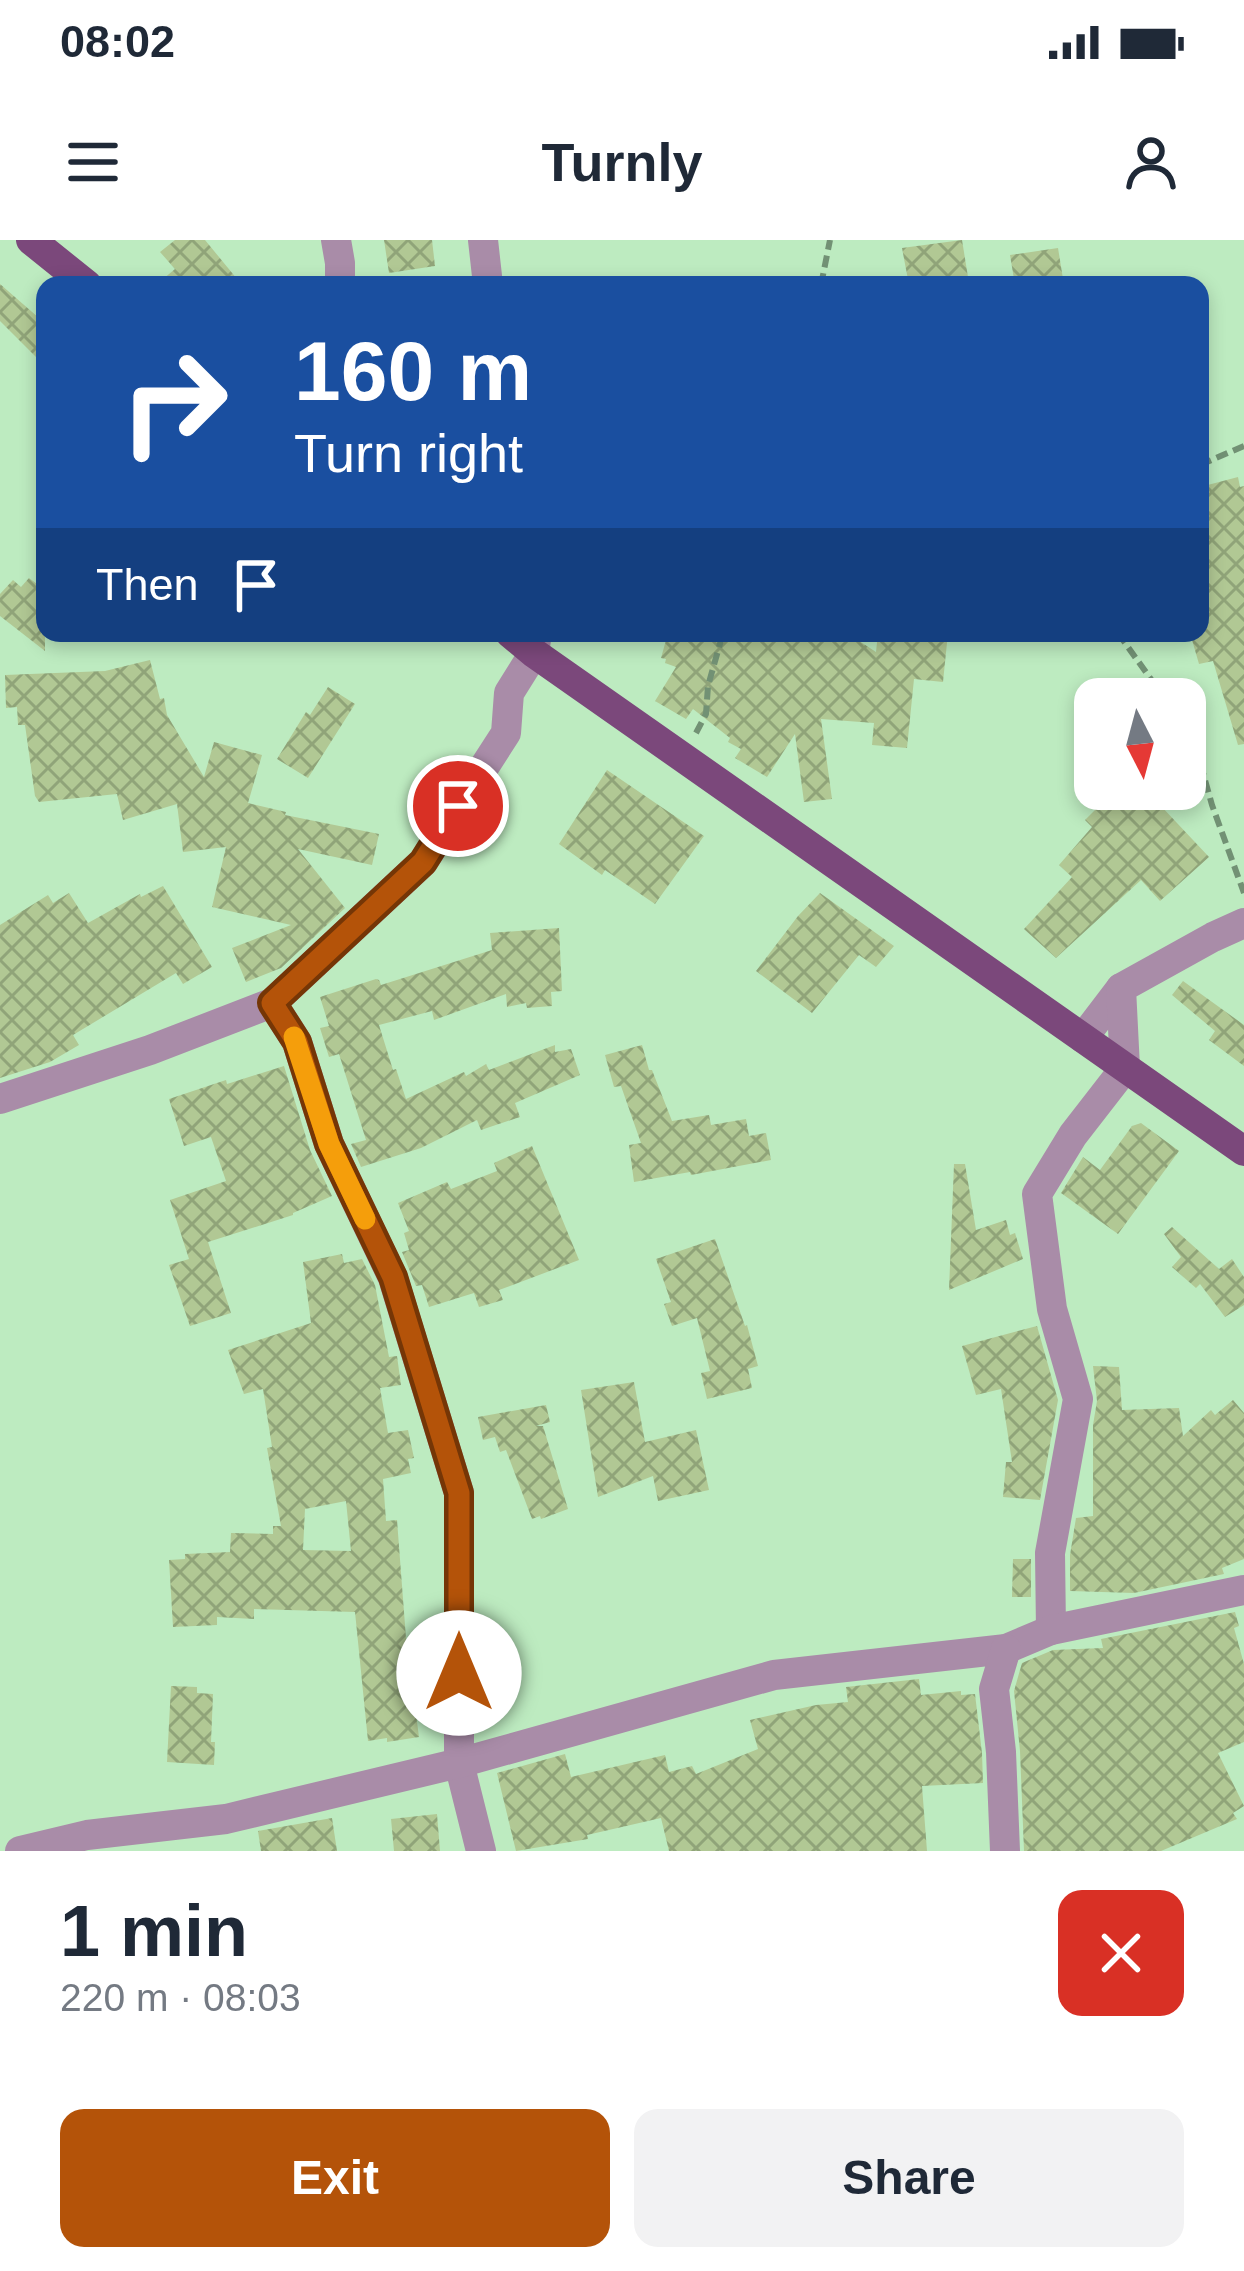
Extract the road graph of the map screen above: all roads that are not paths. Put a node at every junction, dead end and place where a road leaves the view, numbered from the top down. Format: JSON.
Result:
{"nodes":[{"id":1,"x":31,"y":240,"type":"edge"},
{"id":2,"x":336,"y":240,"type":"edge"},
{"id":3,"x":483,"y":240,"type":"edge"},
{"id":4,"x":76,"y":276,"type":"edge"},
{"id":5,"x":340,"y":276,"type":"edge"},
{"id":6,"x":487,"y":276,"type":"edge"},
{"id":7,"x":526,"y":642,"type":"edge"},
{"id":8,"x":530,"y":642,"type":"edge"},
{"id":9,"x":1244,"y":923,"type":"edge"},
{"id":10,"x":1121,"y":988,"type":"junction"},
{"id":11,"x":272,"y":1003,"type":"junction"},
{"id":12,"x":1083,"y":1038,"type":"junction"},
{"id":13,"x":1125,"y":1068,"type":"junction"},
{"id":14,"x":0,"y":1099,"type":"edge"},
{"id":15,"x":1244,"y":1151,"type":"edge"},
{"id":16,"x":1244,"y":1590,"type":"edge"},
{"id":17,"x":1051,"y":1630,"type":"junction"},
{"id":18,"x":1006,"y":1649,"type":"junction"},
{"id":19,"x":459,"y":1763,"type":"junction"},
{"id":20,"x":85,"y":1843,"type":"edge"},
{"id":21,"x":20,"y":1851,"type":"edge"},
{"id":22,"x":481,"y":1851,"type":"edge"},
{"id":23,"x":1005,"y":1851,"type":"edge"}],
"edges":[{"from":1,"to":4,"type":"main road"},
{"from":2,"to":5,"type":"street"},
{"from":3,"to":6,"type":"street"},
{"from":7,"to":11,"type":"street"},
{"from":8,"to":12,"type":"main road"},
{"from":9,"to":10,"type":"street"},
{"from":10,"to":12,"type":"street"},
{"from":10,"to":13,"type":"street"},
{"from":11,"to":14,"type":"street"},
{"from":11,"to":19,"type":"street"},
{"from":12,"to":13,"type":"main road"},
{"from":13,"to":15,"type":"main road"},
{"from":13,"to":17,"type":"street"},
{"from":16,"to":17,"type":"street"},
{"from":17,"to":18,"type":"street"},
{"from":18,"to":19,"type":"street"},
{"from":18,"to":23,"type":"street"},
{"from":19,"to":20,"type":"street"},
{"from":19,"to":22,"type":"street"},
{"from":20,"to":21,"type":"street"}]}
